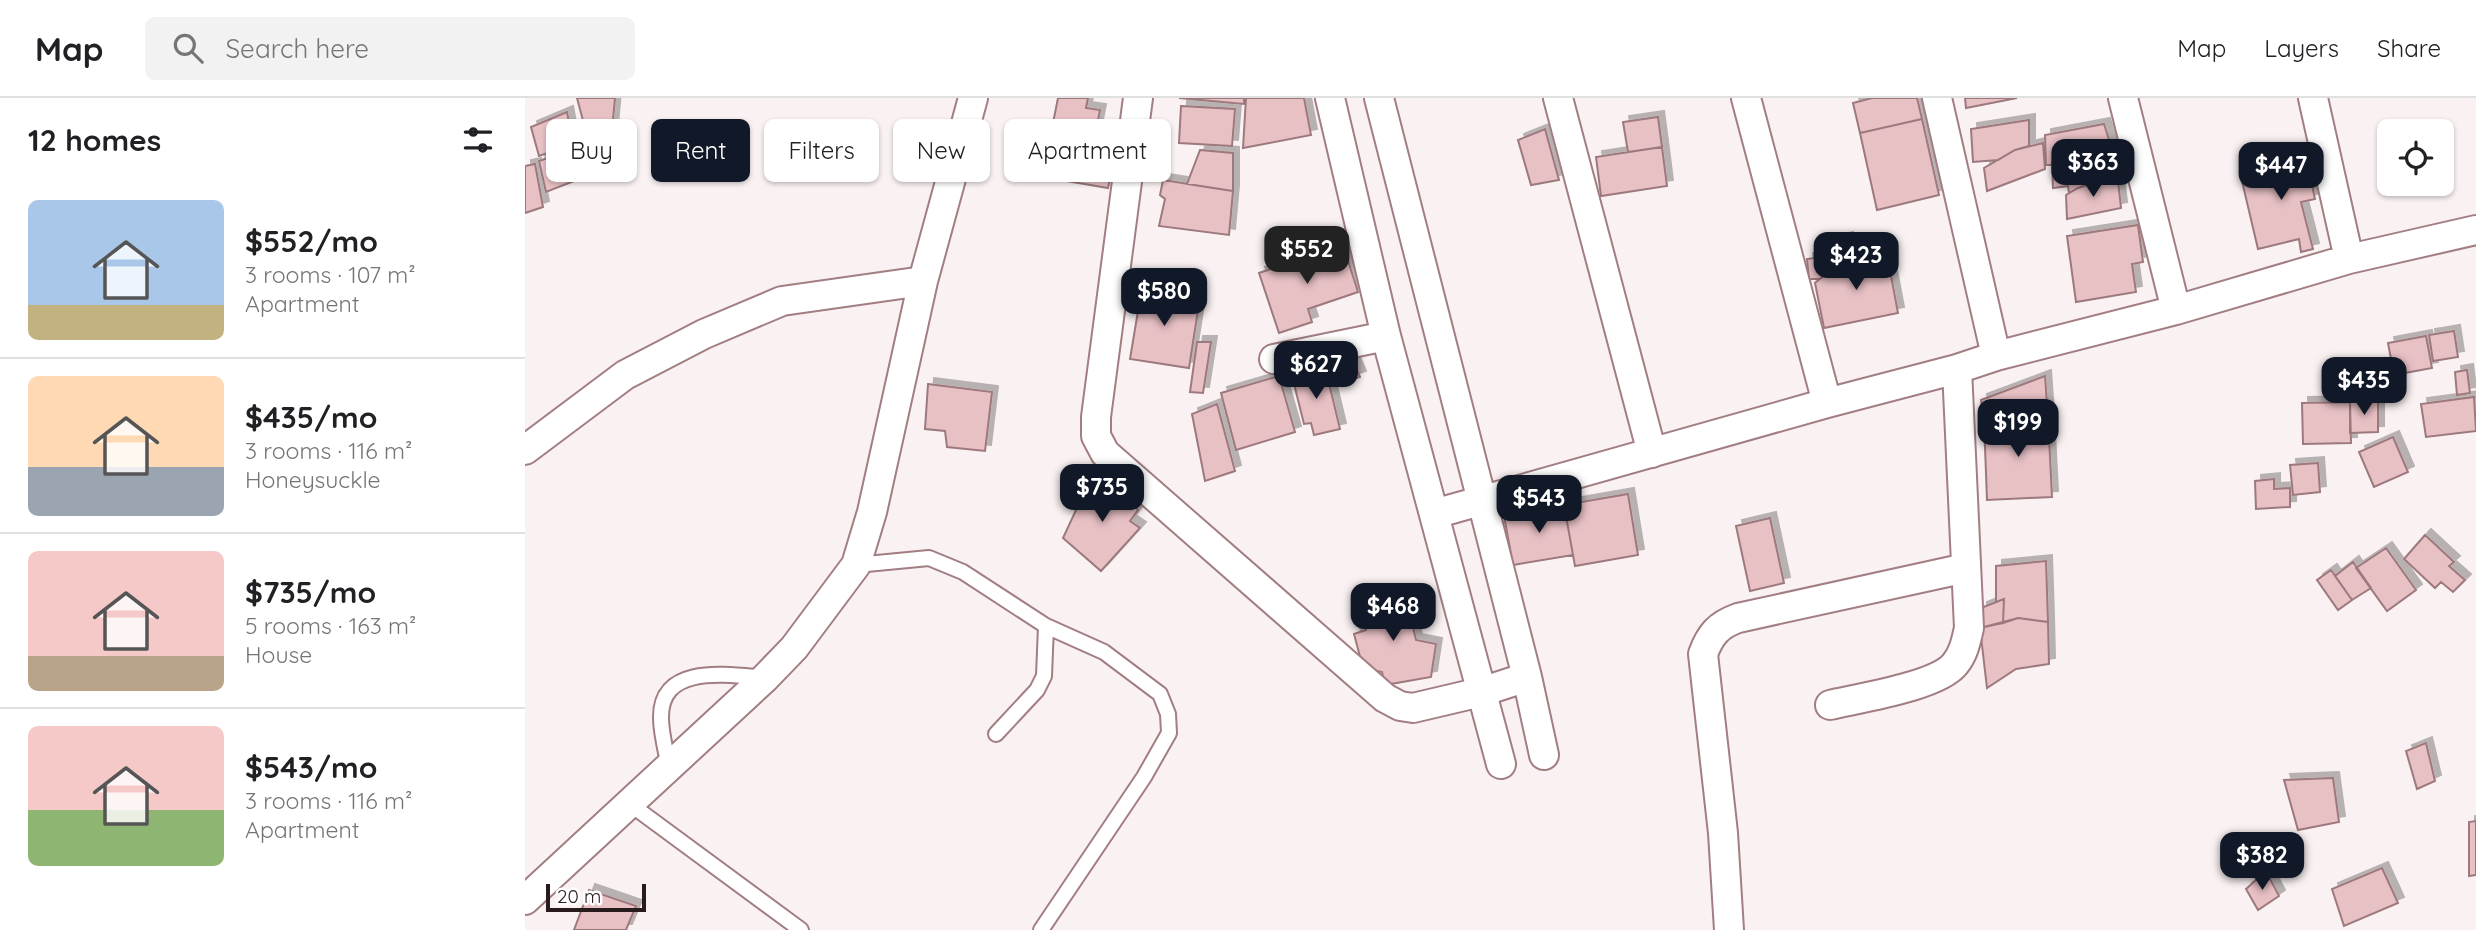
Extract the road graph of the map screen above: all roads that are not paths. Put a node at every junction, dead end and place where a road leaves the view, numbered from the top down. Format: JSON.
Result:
{"nodes":[{"id":1,"x":973,"y":98,"type":"edge"},
{"id":2,"x":1138,"y":98,"type":"edge"},
{"id":3,"x":1330,"y":98,"type":"edge"},
{"id":4,"x":1379,"y":98,"type":"edge"},
{"id":5,"x":1558,"y":98,"type":"edge"},
{"id":6,"x":1746,"y":98,"type":"edge"},
{"id":7,"x":1937,"y":98,"type":"edge"},
{"id":8,"x":2123,"y":98,"type":"edge"},
{"id":9,"x":2313,"y":98,"type":"edge"},
{"id":10,"x":2476,"y":230,"type":"edge"},
{"id":11,"x":2349,"y":259,"type":"junction"},
{"id":12,"x":923,"y":281,"type":"junction"},
{"id":13,"x":2176,"y":310,"type":"junction"},
{"id":14,"x":1386,"y":336,"type":"junction"},
{"id":15,"x":1996,"y":356,"type":"junction"},
{"id":16,"x":1274,"y":359,"type":"dead end"},
{"id":17,"x":1958,"y":369,"type":"junction"},
{"id":18,"x":1827,"y":403,"type":"junction"},
{"id":19,"x":525,"y":450,"type":"edge"},
{"id":20,"x":1652,"y":453,"type":"junction"},
{"id":21,"x":1481,"y":500,"type":"junction"},
{"id":22,"x":1434,"y":514,"type":"junction"},
{"id":23,"x":856,"y":565,"type":"junction"},
{"id":24,"x":1966,"y":568,"type":"junction"},
{"id":25,"x":1046,"y":626,"type":"junction"},
{"id":26,"x":1527,"y":677,"type":"junction"},
{"id":27,"x":765,"y":678,"type":"junction"},
{"id":28,"x":1481,"y":692,"type":"junction"},
{"id":29,"x":1830,"y":705,"type":"dead end"},
{"id":30,"x":996,"y":734,"type":"dead end"},
{"id":31,"x":1544,"y":755,"type":"dead end"},
{"id":32,"x":1501,"y":764,"type":"dead end"},
{"id":33,"x":669,"y":767,"type":"junction"},
{"id":34,"x":630,"y":804,"type":"junction"},
{"id":35,"x":525,"y":900,"type":"edge"},
{"id":36,"x":801,"y":930,"type":"edge"},
{"id":37,"x":1041,"y":930,"type":"edge"},
{"id":38,"x":1729,"y":930,"type":"edge"}],
"edges":[{"from":1,"to":12,"type":"street"},
{"from":2,"to":28,"type":"street"},
{"from":3,"to":14,"type":"street"},
{"from":4,"to":21,"type":"street"},
{"from":5,"to":20,"type":"street"},
{"from":6,"to":18,"type":"street"},
{"from":7,"to":15,"type":"street"},
{"from":8,"to":13,"type":"street"},
{"from":9,"to":11,"type":"street"},
{"from":10,"to":11,"type":"street"},
{"from":11,"to":13,"type":"street"},
{"from":12,"to":19,"type":"street"},
{"from":12,"to":23,"type":"street"},
{"from":13,"to":15,"type":"street"},
{"from":14,"to":16,"type":"street"},
{"from":14,"to":22,"type":"street"},
{"from":15,"to":17,"type":"street"},
{"from":17,"to":18,"type":"street"},
{"from":17,"to":24,"type":"street"},
{"from":18,"to":20,"type":"street"},
{"from":20,"to":21,"type":"street"},
{"from":21,"to":22,"type":"street"},
{"from":21,"to":26,"type":"street"},
{"from":22,"to":28,"type":"street"},
{"from":23,"to":25,"type":"lane"},
{"from":23,"to":27,"type":"street"},
{"from":24,"to":29,"type":"street"},
{"from":24,"to":38,"type":"street"},
{"from":25,"to":30,"type":"lane"},
{"from":25,"to":37,"type":"lane"},
{"from":26,"to":28,"type":"street"},
{"from":26,"to":31,"type":"street"},
{"from":27,"to":33,"type":"street"},
{"from":27,"to":33,"type":"lane"},
{"from":28,"to":32,"type":"street"},
{"from":33,"to":34,"type":"street"},
{"from":34,"to":35,"type":"street"},
{"from":34,"to":36,"type":"lane"}]}
